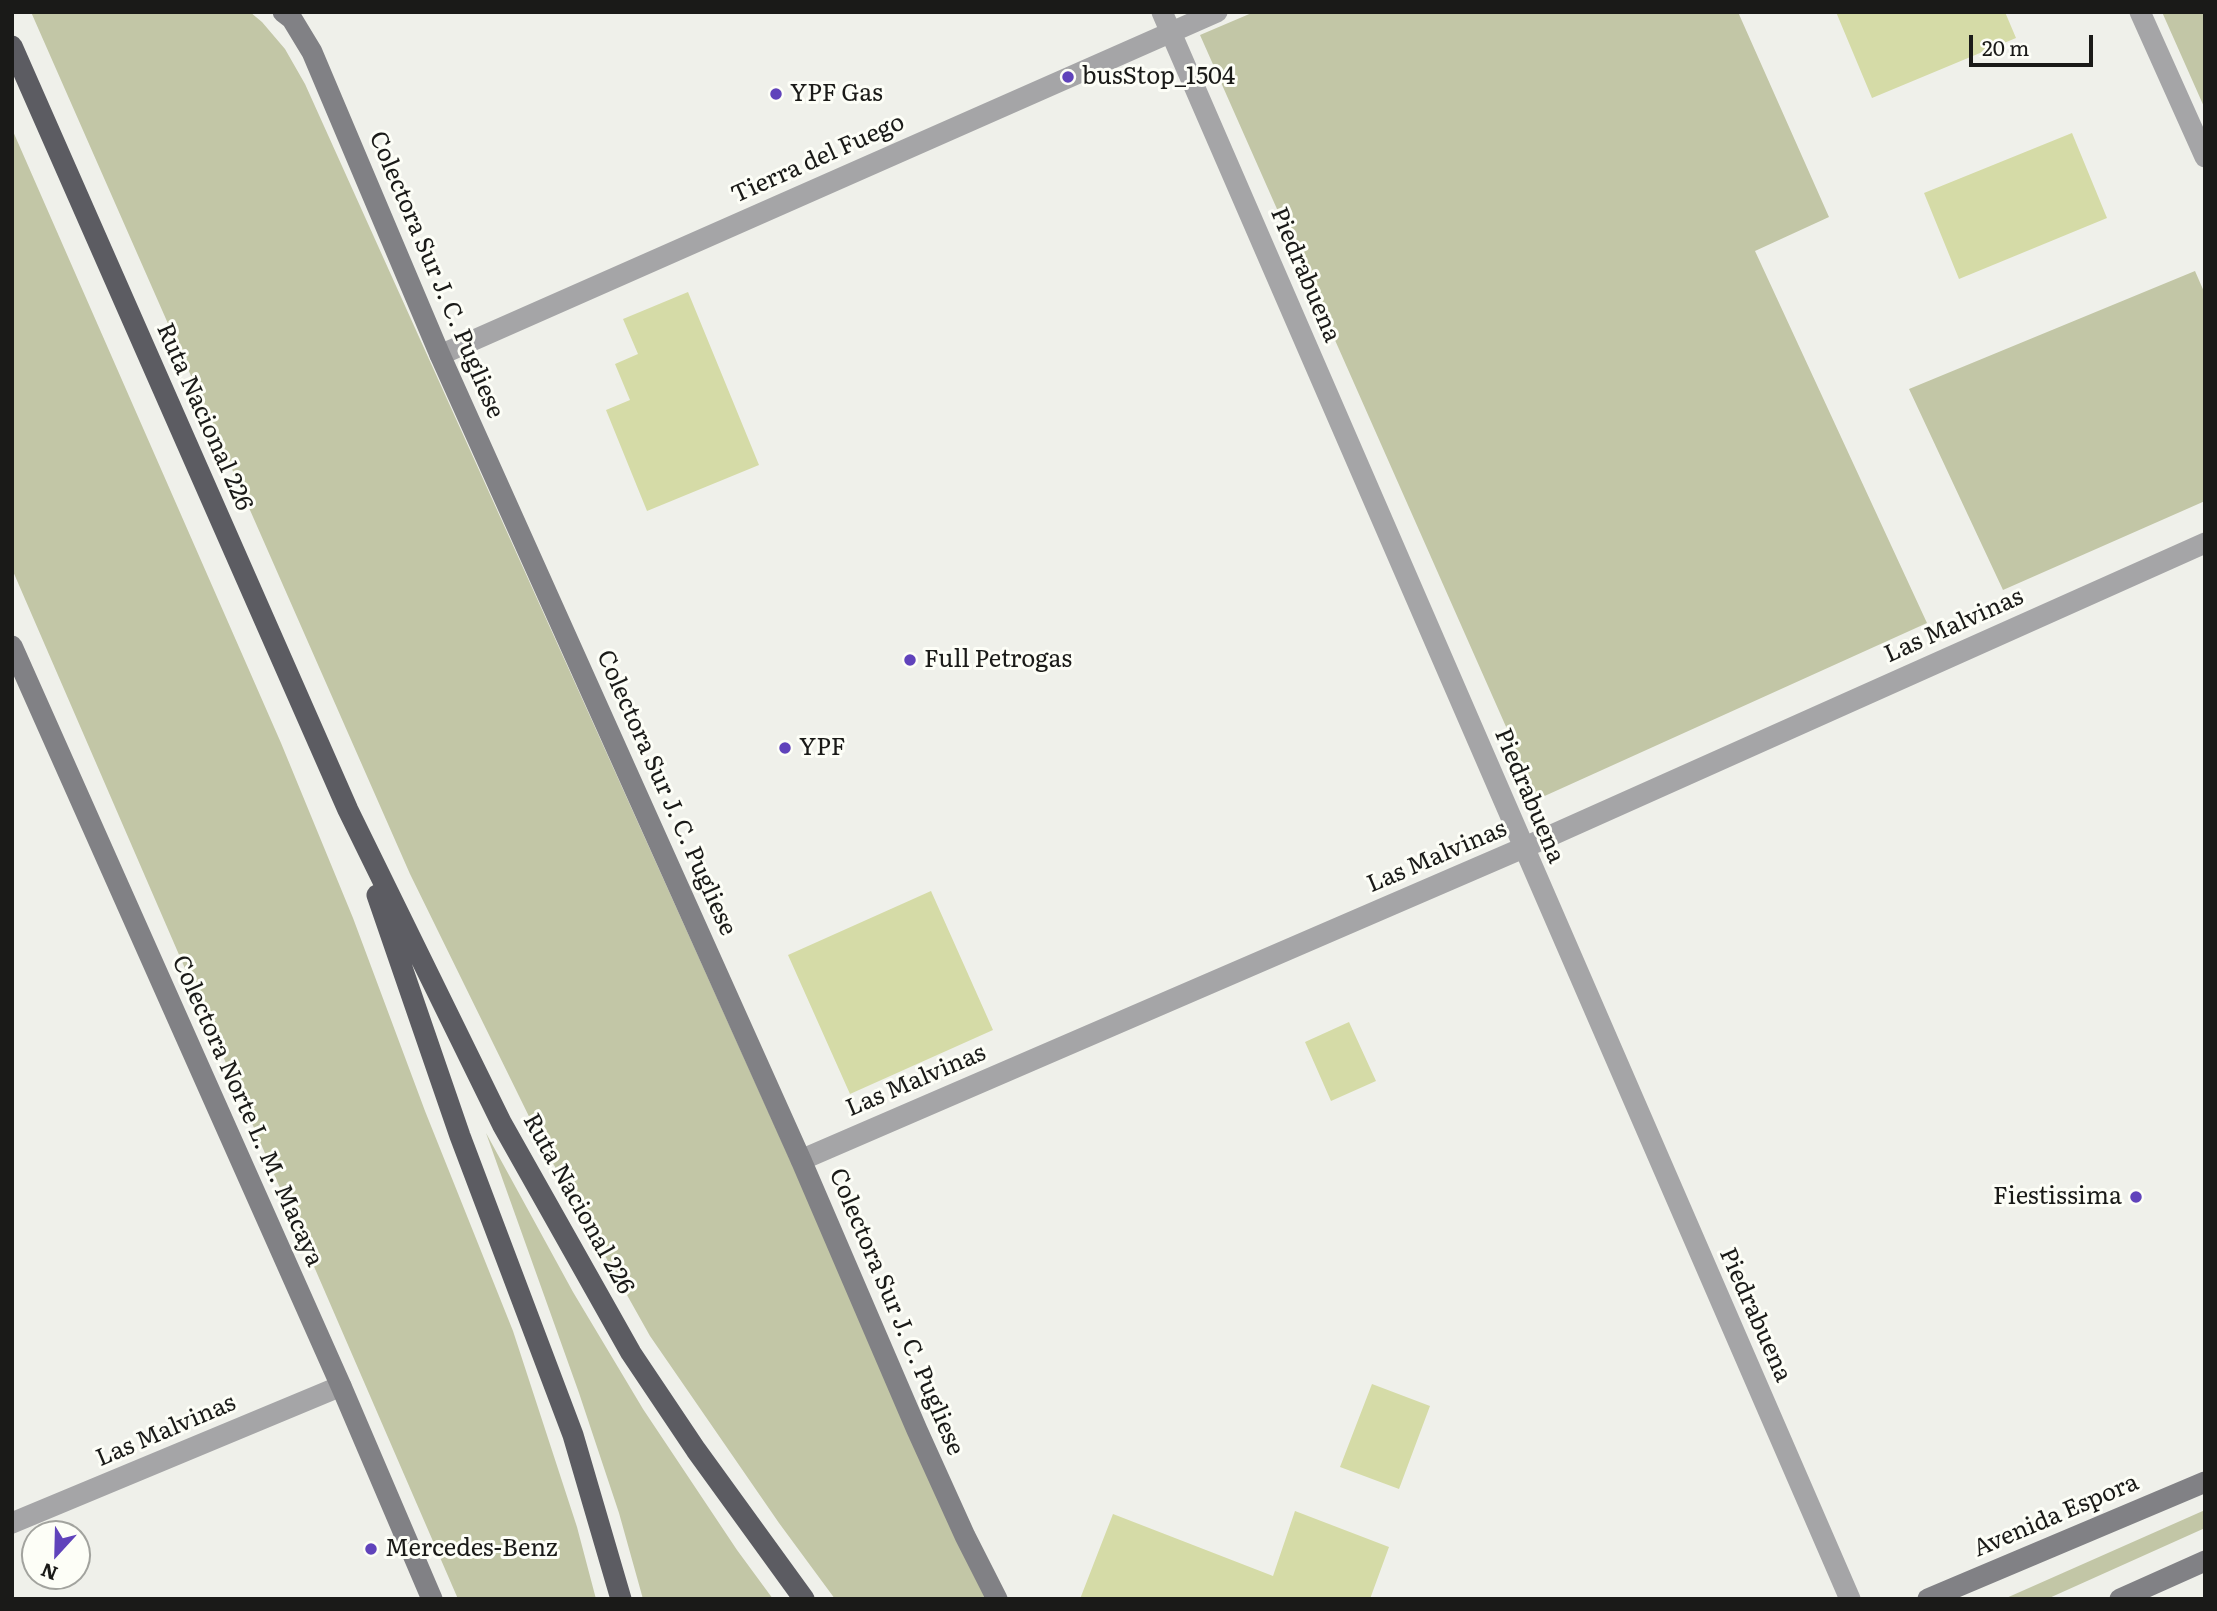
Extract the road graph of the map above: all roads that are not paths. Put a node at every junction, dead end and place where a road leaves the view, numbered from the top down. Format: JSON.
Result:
{"nodes":[{"id":1,"x":284,"y":12,"type":"edge"},
{"id":2,"x":1162,"y":12,"type":"edge"},
{"id":3,"x":1217,"y":12,"type":"edge"},
{"id":4,"x":2140,"y":12,"type":"edge"},
{"id":5,"x":1171,"y":32,"type":"junction"},
{"id":6,"x":12,"y":46,"type":"edge"},
{"id":7,"x":2205,"y":158,"type":"edge"},
{"id":8,"x":440,"y":355,"type":"junction"},
{"id":9,"x":2205,"y":543,"type":"edge"},
{"id":10,"x":12,"y":646,"type":"edge"},
{"id":11,"x":348,"y":810,"type":"junction"},
{"id":12,"x":1523,"y":848,"type":"junction"},
{"id":13,"x":801,"y":1160,"type":"junction"},
{"id":14,"x":341,"y":1386,"type":"junction"},
{"id":15,"x":2205,"y":1482,"type":"edge"},
{"id":16,"x":12,"y":1523,"type":"edge"},
{"id":17,"x":2205,"y":1561,"type":"edge"},
{"id":18,"x":432,"y":1599,"type":"edge"},
{"id":19,"x":621,"y":1599,"type":"edge"},
{"id":20,"x":804,"y":1599,"type":"edge"},
{"id":21,"x":997,"y":1599,"type":"edge"},
{"id":22,"x":1850,"y":1599,"type":"edge"},
{"id":23,"x":1928,"y":1599,"type":"edge"},
{"id":24,"x":2120,"y":1599,"type":"edge"}],
"edges":[{"from":1,"to":8,"type":"main road","name":"Colectora Sur J. C. Pugliese"},
{"from":2,"to":5,"type":"street","name":"Piedrabuena"},
{"from":3,"to":5,"type":"street","name":"Tierra del Fuego"},
{"from":4,"to":7,"type":"street"},
{"from":5,"to":8,"type":"street","name":"Tierra del Fuego"},
{"from":5,"to":12,"type":"street","name":"Piedrabuena"},
{"from":6,"to":11,"type":"highway","name":"Ruta Nacional 226"},
{"from":8,"to":13,"type":"main road","name":"Colectora Sur J. C. Pugliese"},
{"from":9,"to":12,"type":"street","name":"Las Malvinas"},
{"from":10,"to":14,"type":"main road","name":"Colectora Norte L. M. Macaya"},
{"from":11,"to":19,"type":"highway","name":"Ruta Nacional 226"},
{"from":11,"to":20,"type":"highway","name":"Ruta Nacional 226"},
{"from":12,"to":13,"type":"street","name":"Las Malvinas"},
{"from":12,"to":22,"type":"street","name":"Piedrabuena"},
{"from":13,"to":21,"type":"main road","name":"Colectora Sur J. C. Pugliese"},
{"from":14,"to":16,"type":"street","name":"Las Malvinas"},
{"from":14,"to":18,"type":"main road","name":"Colectora Norte L. M. Macaya"},
{"from":15,"to":23,"type":"main road","name":"Avenida Espora"},
{"from":17,"to":24,"type":"main road"}]}
